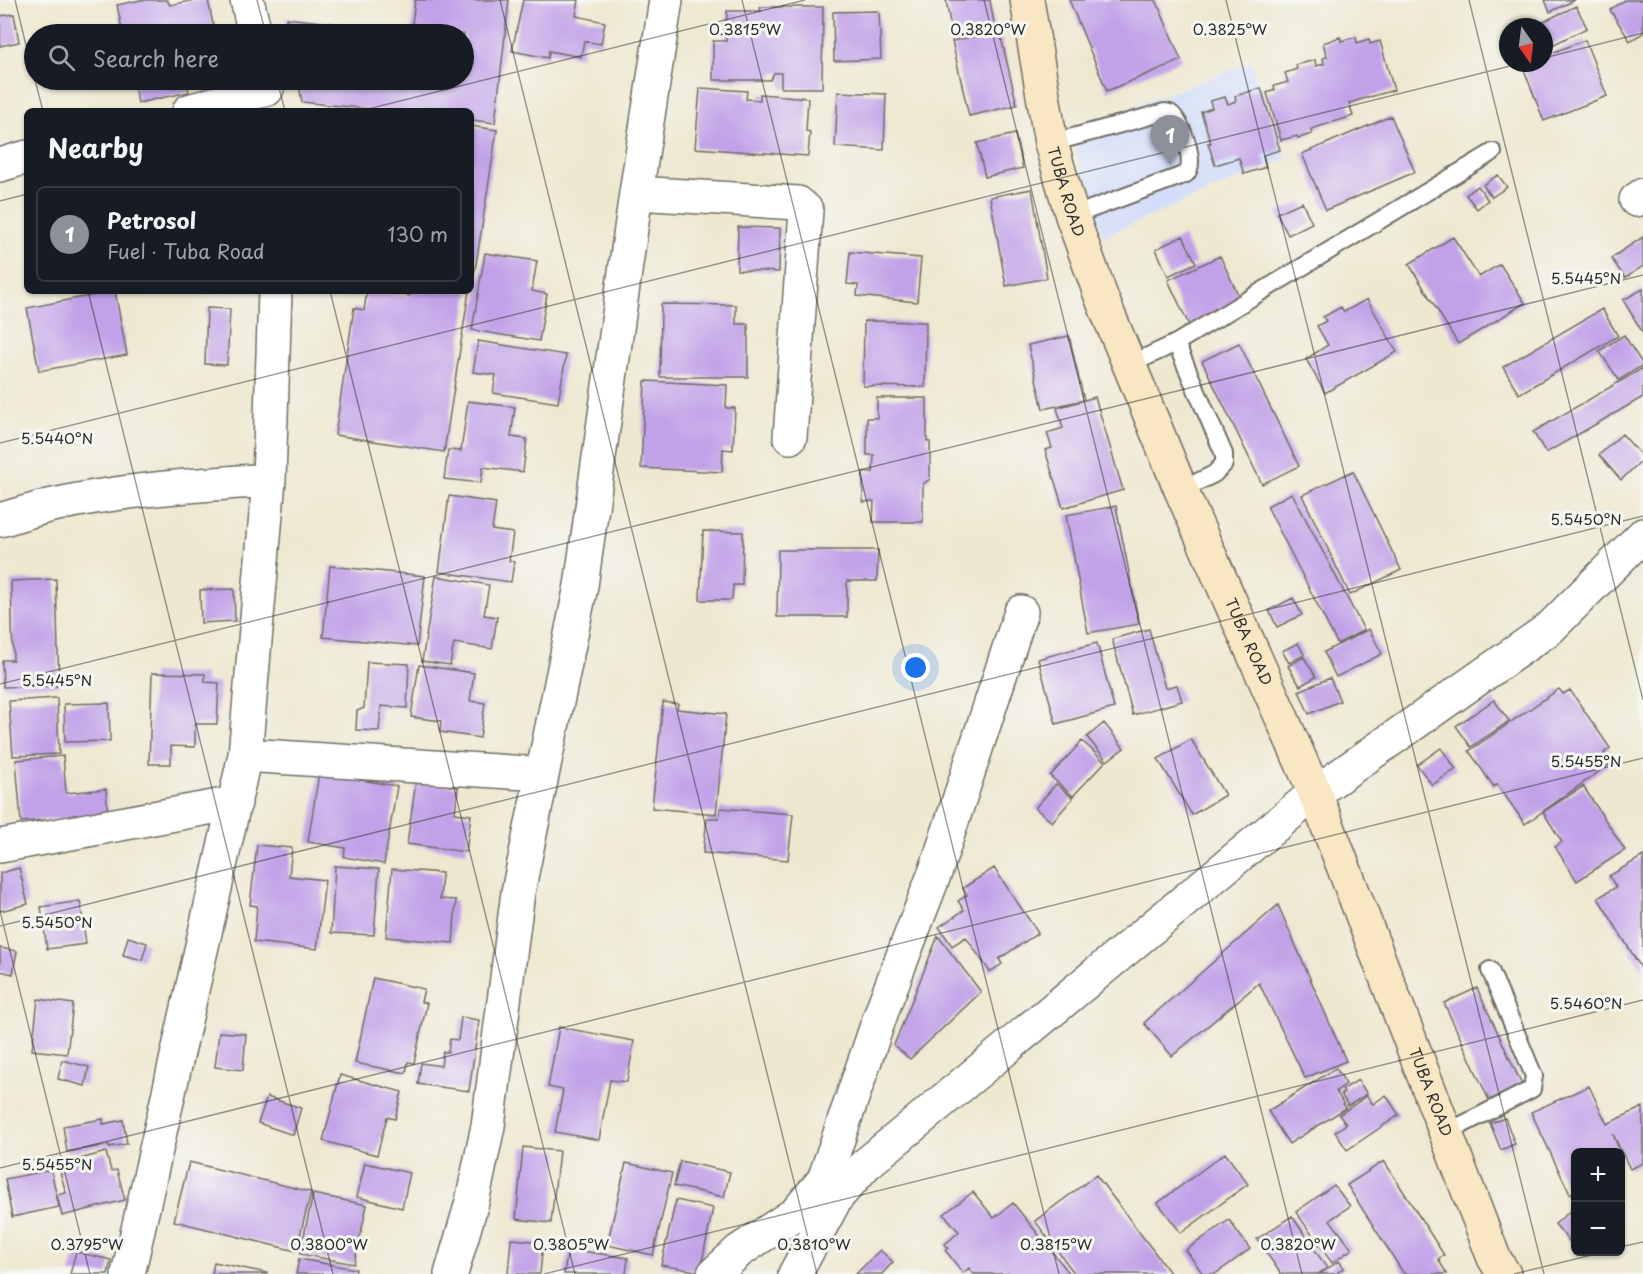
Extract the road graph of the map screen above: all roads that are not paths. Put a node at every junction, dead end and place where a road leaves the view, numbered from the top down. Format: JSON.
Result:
{"nodes":[{"id":1,"x":247,"y":0,"type":"edge"},
{"id":2,"x":666,"y":0,"type":"edge"},
{"id":3,"x":1027,"y":0,"type":"edge"},
{"id":4,"x":253,"y":24,"type":"edge"},
{"id":5,"x":266,"y":93,"type":"edge"},
{"id":6,"x":202,"y":108,"type":"edge"},
{"id":7,"x":1051,"y":143,"type":"junction"},
{"id":8,"x":1493,"y":152,"type":"dead end"},
{"id":9,"x":24,"y":158,"type":"edge"},
{"id":10,"x":0,"y":165,"type":"edge"},
{"id":11,"x":636,"y":193,"type":"junction"},
{"id":12,"x":1072,"y":216,"type":"junction"},
{"id":13,"x":275,"y":294,"type":"edge"},
{"id":14,"x":1176,"y":343,"type":"junction"},
{"id":15,"x":1129,"y":364,"type":"junction"},
{"id":16,"x":790,"y":436,"type":"dead end"},
{"id":17,"x":269,"y":480,"type":"junction"},
{"id":18,"x":1181,"y":490,"type":"junction"},
{"id":19,"x":0,"y":520,"type":"edge"},
{"id":20,"x":1643,"y":536,"type":"edge"},
{"id":21,"x":1021,"y":612,"type":"dead end"},
{"id":22,"x":245,"y":755,"type":"junction"},
{"id":23,"x":542,"y":774,"type":"junction"},
{"id":24,"x":1315,"y":793,"type":"junction"},
{"id":25,"x":235,"y":803,"type":"junction"},
{"id":26,"x":0,"y":846,"type":"edge"},
{"id":27,"x":1490,"y":970,"type":"dead end"},
{"id":28,"x":1446,"y":1133,"type":"junction"},
{"id":29,"x":830,"y":1189,"type":"junction"},
{"id":30,"x":128,"y":1274,"type":"edge"},
{"id":31,"x":451,"y":1274,"type":"edge"},
{"id":32,"x":714,"y":1274,"type":"edge"},
{"id":33,"x":795,"y":1274,"type":"edge"},
{"id":34,"x":1504,"y":1274,"type":"edge"}],
"edges":[{"from":1,"to":4,"type":"street"},
{"from":2,"to":11,"type":"street"},
{"from":3,"to":7,"type":"street","name":"TUBA ROAD"},
{"from":5,"to":6,"type":"street"},
{"from":7,"to":12,"type":"street","name":"TUBA ROAD"},
{"from":7,"to":12,"type":"lane"},
{"from":8,"to":14,"type":"lane"},
{"from":9,"to":10,"type":"street"},
{"from":11,"to":16,"type":"street"},
{"from":11,"to":23,"type":"street"},
{"from":12,"to":15,"type":"street","name":"TUBA ROAD"},
{"from":13,"to":17,"type":"street"},
{"from":14,"to":15,"type":"lane"},
{"from":14,"to":18,"type":"lane"},
{"from":15,"to":18,"type":"street","name":"TUBA ROAD"},
{"from":17,"to":19,"type":"street"},
{"from":17,"to":22,"type":"street"},
{"from":18,"to":24,"type":"street","name":"TUBA ROAD"},
{"from":20,"to":24,"type":"street"},
{"from":21,"to":29,"type":"street"},
{"from":22,"to":23,"type":"street"},
{"from":22,"to":25,"type":"street"},
{"from":23,"to":31,"type":"street"},
{"from":24,"to":28,"type":"street","name":"TUBA ROAD"},
{"from":24,"to":29,"type":"street"},
{"from":25,"to":26,"type":"street"},
{"from":25,"to":30,"type":"street"},
{"from":27,"to":28,"type":"lane"},
{"from":28,"to":34,"type":"street","name":"TUBA ROAD"},
{"from":29,"to":32,"type":"street"},
{"from":29,"to":33,"type":"street"}]}
